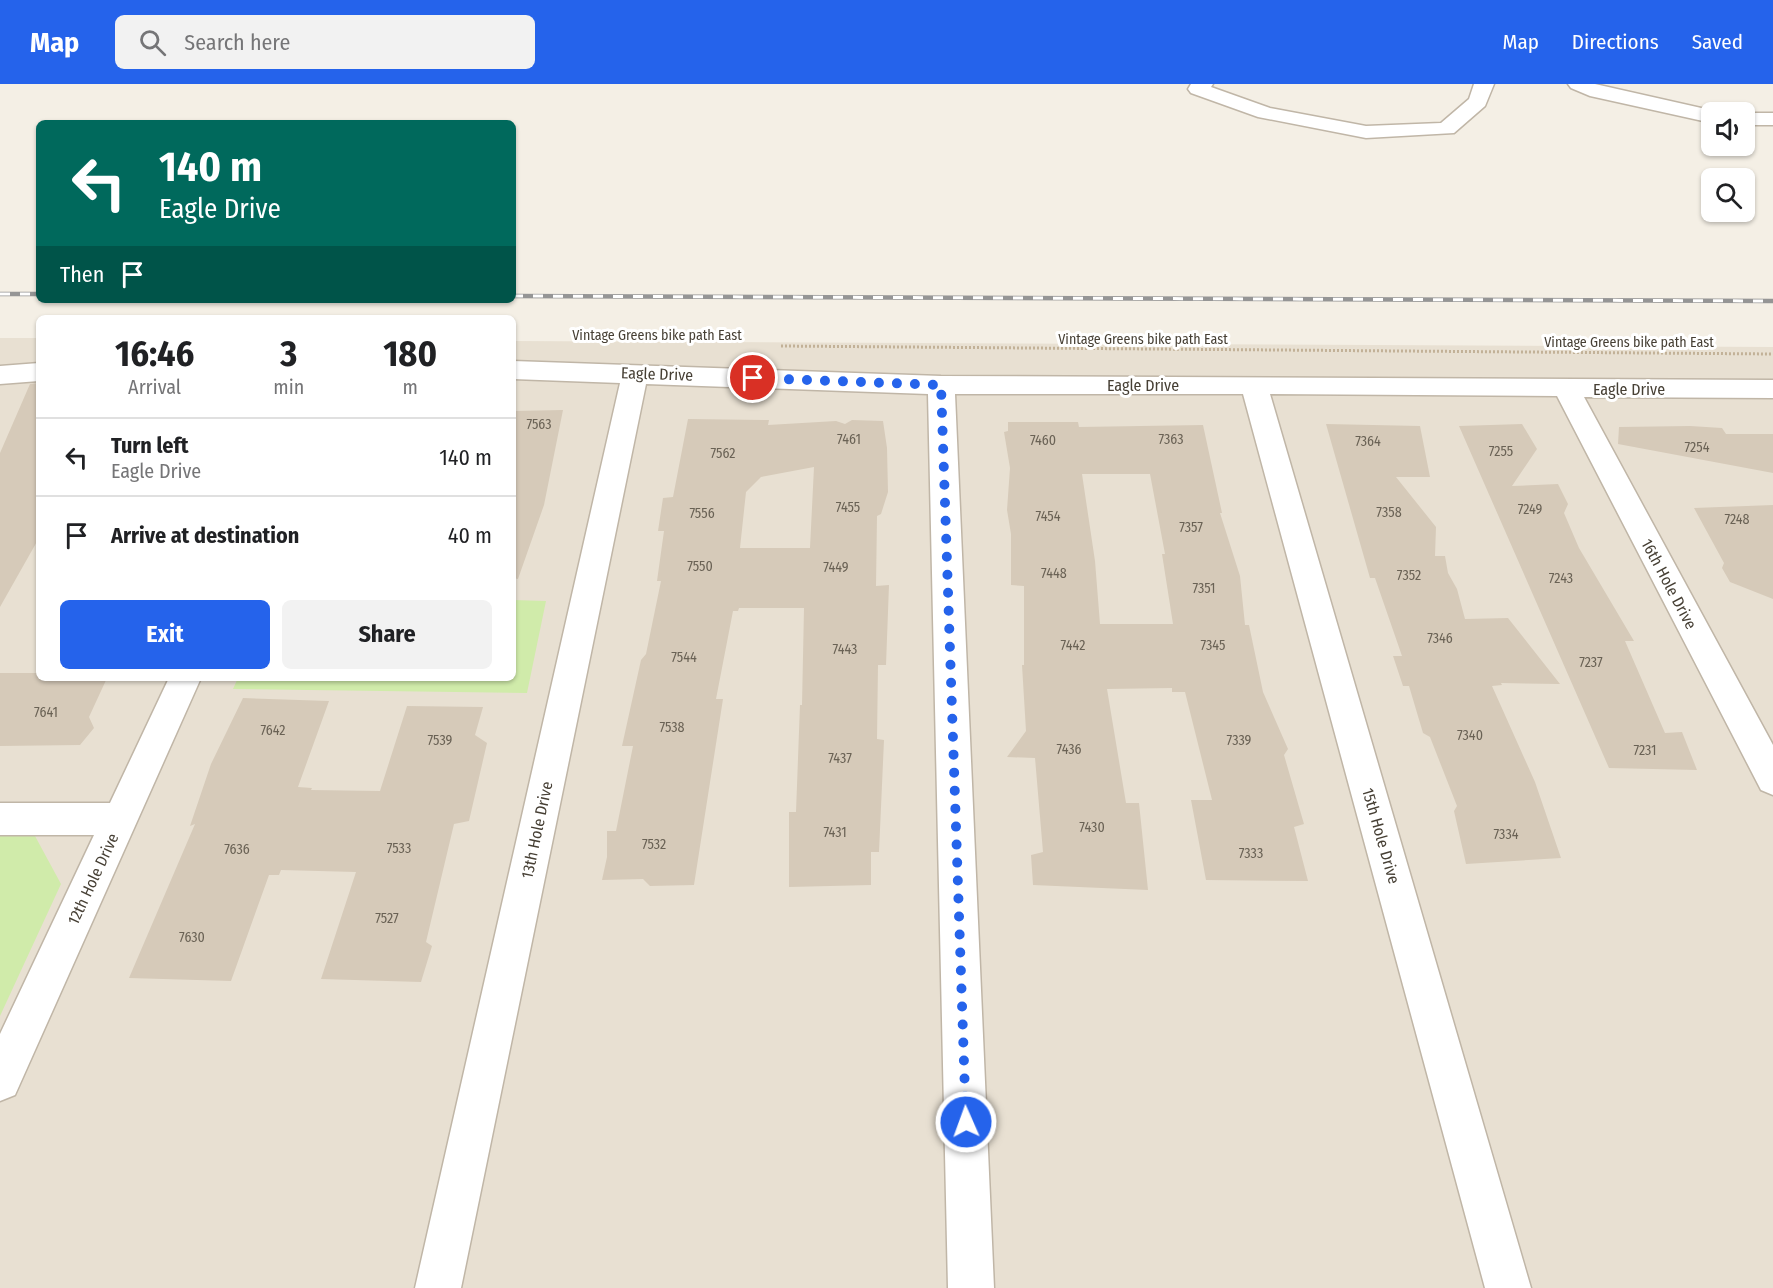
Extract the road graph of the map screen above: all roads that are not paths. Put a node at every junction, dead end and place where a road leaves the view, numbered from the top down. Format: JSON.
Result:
{"nodes":[{"id":1,"x":1203,"y":84,"type":"edge"},
{"id":2,"x":1484,"y":84,"type":"edge"},
{"id":3,"x":1578,"y":84,"type":"edge"},
{"id":4,"x":1701,"y":115,"type":"edge"},
{"id":5,"x":1755,"y":119,"type":"edge"},
{"id":6,"x":1773,"y":120,"type":"edge"},
{"id":7,"x":516,"y":370,"type":"edge"},
{"id":8,"x":36,"y":372,"type":"edge"},
{"id":9,"x":635,"y":373,"type":"junction"},
{"id":10,"x":0,"y":375,"type":"edge"},
{"id":11,"x":941,"y":385,"type":"junction"},
{"id":12,"x":1254,"y":385,"type":"junction"},
{"id":13,"x":1566,"y":388,"type":"junction"},
{"id":14,"x":1773,"y":389,"type":"edge"},
{"id":15,"x":184,"y":681,"type":"edge"},
{"id":16,"x":1773,"y":779,"type":"edge"},
{"id":17,"x":0,"y":819,"type":"edge"},
{"id":18,"x":120,"y":819,"type":"junction"},
{"id":19,"x":0,"y":1080,"type":"edge"},
{"id":20,"x":438,"y":1288,"type":"edge"},
{"id":21,"x":971,"y":1288,"type":"edge"},
{"id":22,"x":1508,"y":1288,"type":"edge"}],
"edges":[{"from":1,"to":2,"type":"street"},
{"from":3,"to":4,"type":"street"},
{"from":5,"to":6,"type":"street"},
{"from":7,"to":9,"type":"street","name":"Eagle Drive"},
{"from":8,"to":10,"type":"street"},
{"from":9,"to":11,"type":"street","name":"Eagle Drive"},
{"from":9,"to":20,"type":"street","name":"13th Hole Drive"},
{"from":11,"to":12,"type":"street","name":"Eagle Drive"},
{"from":11,"to":21,"type":"street"},
{"from":12,"to":13,"type":"street","name":"Eagle Drive"},
{"from":12,"to":22,"type":"street","name":"15th Hole Drive"},
{"from":13,"to":14,"type":"street","name":"Eagle Drive"},
{"from":13,"to":16,"type":"street","name":"16th Hole Drive"},
{"from":15,"to":18,"type":"street","name":"12th Hole Drive"},
{"from":17,"to":18,"type":"street"},
{"from":18,"to":19,"type":"street","name":"12th Hole Drive"}]}
